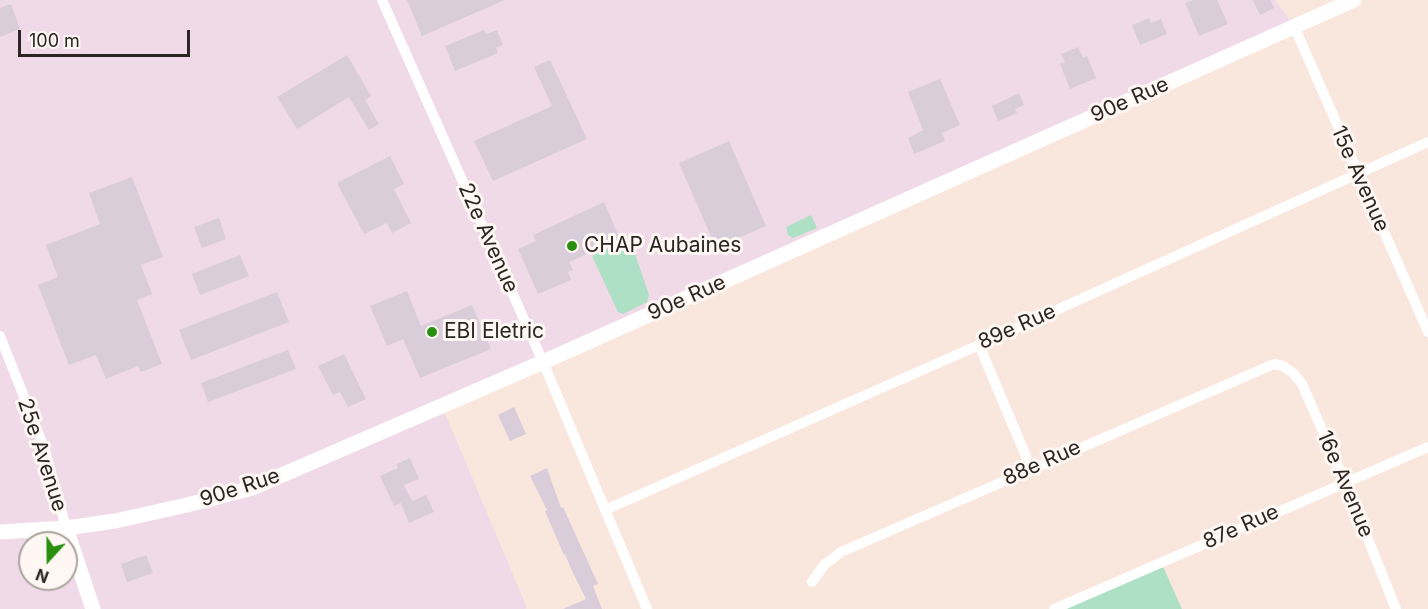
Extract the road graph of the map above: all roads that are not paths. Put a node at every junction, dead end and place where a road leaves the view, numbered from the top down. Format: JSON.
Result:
{"nodes":[{"id":1,"x":382,"y":0,"type":"edge"},
{"id":2,"x":1354,"y":0,"type":"edge"},
{"id":3,"x":1294,"y":26,"type":"junction"},
{"id":4,"x":1428,"y":142,"type":"edge"},
{"id":5,"x":1357,"y":174,"type":"junction"},
{"id":6,"x":1423,"y":306,"type":"edge"},
{"id":7,"x":1428,"y":332,"type":"edge"},
{"id":8,"x":0,"y":336,"type":"edge"},
{"id":9,"x":979,"y":345,"type":"junction"},
{"id":10,"x":543,"y":363,"type":"junction"},
{"id":11,"x":1283,"y":366,"type":"joint"},
{"id":12,"x":1428,"y":447,"type":"edge"},
{"id":13,"x":1030,"y":468,"type":"junction"},
{"id":14,"x":1346,"y":482,"type":"junction"},
{"id":15,"x":605,"y":510,"type":"junction"},
{"id":16,"x":66,"y":528,"type":"junction"},
{"id":17,"x":0,"y":532,"type":"edge"},
{"id":18,"x":812,"y":582,"type":"dead end"},
{"id":19,"x":93,"y":609,"type":"edge"},
{"id":20,"x":647,"y":609,"type":"edge"},
{"id":21,"x":1054,"y":609,"type":"edge"},
{"id":22,"x":1396,"y":609,"type":"edge"}],
"edges":[{"from":1,"to":10,"type":"street","name":"22e Avenue"},
{"from":2,"to":3,"type":"street","name":"90e Rue"},
{"from":3,"to":5,"type":"street","name":"15e Avenue"},
{"from":3,"to":10,"type":"street","name":"90e Rue"},
{"from":4,"to":5,"type":"street","name":"89e Rue"},
{"from":5,"to":6,"type":"street","name":"15e Avenue"},
{"from":5,"to":9,"type":"street","name":"89e Rue"},
{"from":6,"to":7,"type":"street","name":"15e Avenue"},
{"from":8,"to":16,"type":"street","name":"25e Avenue"},
{"from":9,"to":13,"type":"street"},
{"from":9,"to":15,"type":"street","name":"89e Rue"},
{"from":10,"to":15,"type":"street","name":"22e Avenue"},
{"from":10,"to":16,"type":"street","name":"90e Rue"},
{"from":11,"to":13,"type":"street","name":"88e Rue"},
{"from":11,"to":14,"type":"street","name":"16e Avenue"},
{"from":12,"to":14,"type":"street","name":"87e Rue"},
{"from":13,"to":18,"type":"street","name":"88e Rue"},
{"from":14,"to":21,"type":"street","name":"87e Rue"},
{"from":14,"to":22,"type":"street","name":"16e Avenue"},
{"from":15,"to":20,"type":"street","name":"22e Avenue"},
{"from":16,"to":17,"type":"street","name":"90e Rue"},
{"from":16,"to":19,"type":"street","name":"25e Avenue"}]}
